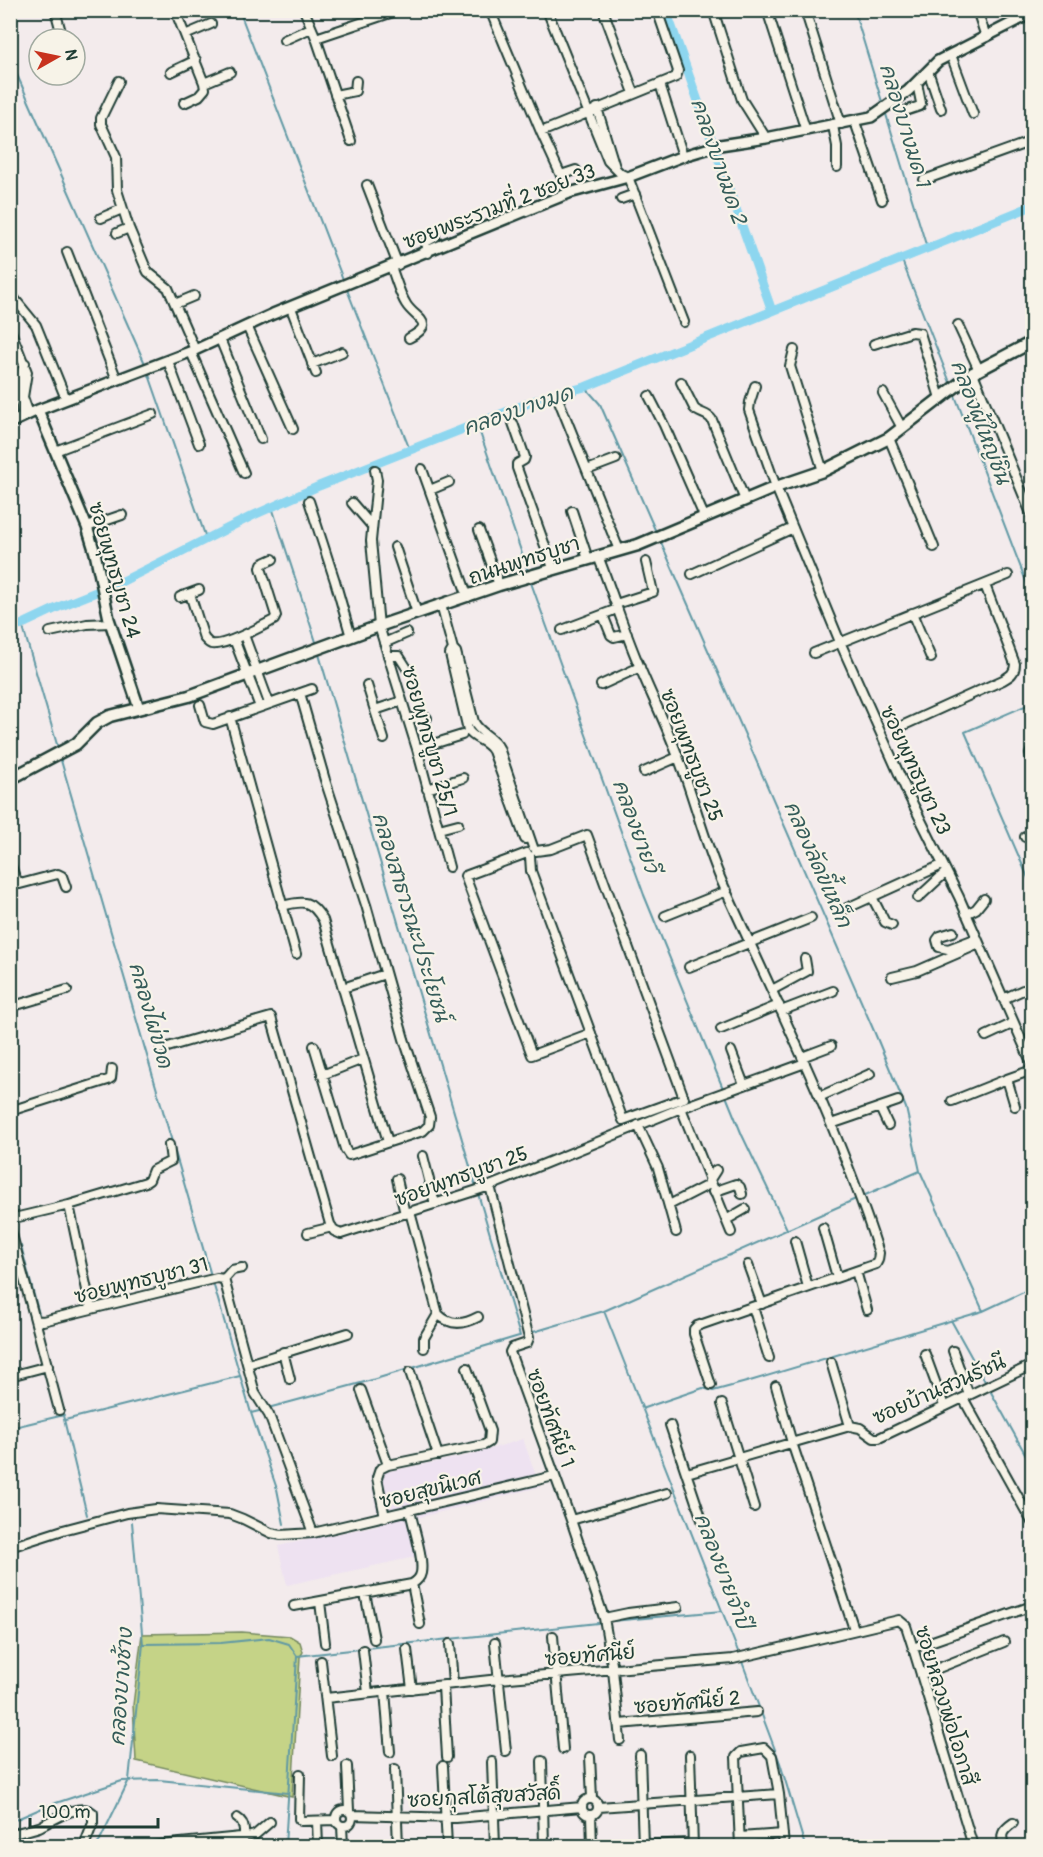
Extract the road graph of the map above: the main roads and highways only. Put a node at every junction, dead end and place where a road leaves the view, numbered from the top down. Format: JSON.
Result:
{"nodes":[{"id":1,"x":1032,"y":342,"type":"edge"},
{"id":2,"x":10,"y":778,"type":"edge"}],
"edges":[{"from":1,"to":2,"type":"main road","name":"ถนนพุทธบูชา"}]}
